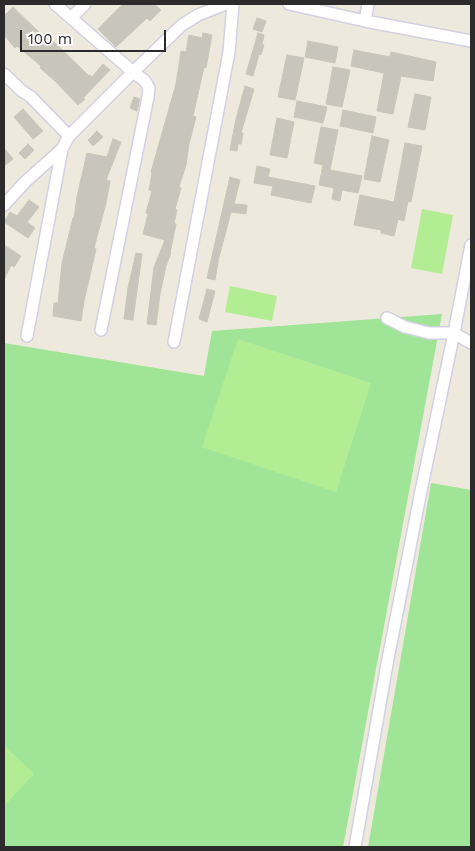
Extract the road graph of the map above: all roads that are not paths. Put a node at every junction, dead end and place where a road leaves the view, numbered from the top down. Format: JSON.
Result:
{"nodes":[{"id":1,"x":55,"y":4,"type":"edge"},
{"id":2,"x":85,"y":4,"type":"edge"},
{"id":3,"x":226,"y":4,"type":"edge"},
{"id":4,"x":232,"y":4,"type":"edge"},
{"id":5,"x":289,"y":4,"type":"edge"},
{"id":6,"x":368,"y":4,"type":"edge"},
{"id":7,"x":70,"y":18,"type":"junction"},
{"id":8,"x":365,"y":21,"type":"junction"},
{"id":9,"x":471,"y":40,"type":"edge"},
{"id":10,"x":133,"y":72,"type":"junction"},
{"id":11,"x":6,"y":81,"type":"edge"},
{"id":12,"x":69,"y":136,"type":"junction"},
{"id":13,"x":62,"y":149,"type":"junction"},
{"id":14,"x":4,"y":205,"type":"edge"},
{"id":15,"x":471,"y":245,"type":"edge"},
{"id":16,"x":387,"y":318,"type":"dead end"},
{"id":17,"x":102,"y":330,"type":"dead end"},
{"id":18,"x":454,"y":333,"type":"junction"},
{"id":19,"x":27,"y":336,"type":"dead end"},
{"id":20,"x":174,"y":342,"type":"dead end"},
{"id":21,"x":471,"y":344,"type":"edge"},
{"id":22,"x":355,"y":847,"type":"edge"}],
"edges":[{"from":1,"to":7,"type":"street"},
{"from":2,"to":7,"type":"street"},
{"from":3,"to":10,"type":"street"},
{"from":4,"to":20,"type":"street"},
{"from":5,"to":8,"type":"street"},
{"from":6,"to":8,"type":"street"},
{"from":7,"to":10,"type":"street"},
{"from":8,"to":9,"type":"street"},
{"from":10,"to":12,"type":"street"},
{"from":10,"to":17,"type":"street"},
{"from":11,"to":12,"type":"street"},
{"from":12,"to":13,"type":"street"},
{"from":13,"to":14,"type":"street"},
{"from":13,"to":19,"type":"street"},
{"from":15,"to":18,"type":"street"},
{"from":16,"to":18,"type":"street"},
{"from":18,"to":21,"type":"street"},
{"from":18,"to":22,"type":"street"}]}
